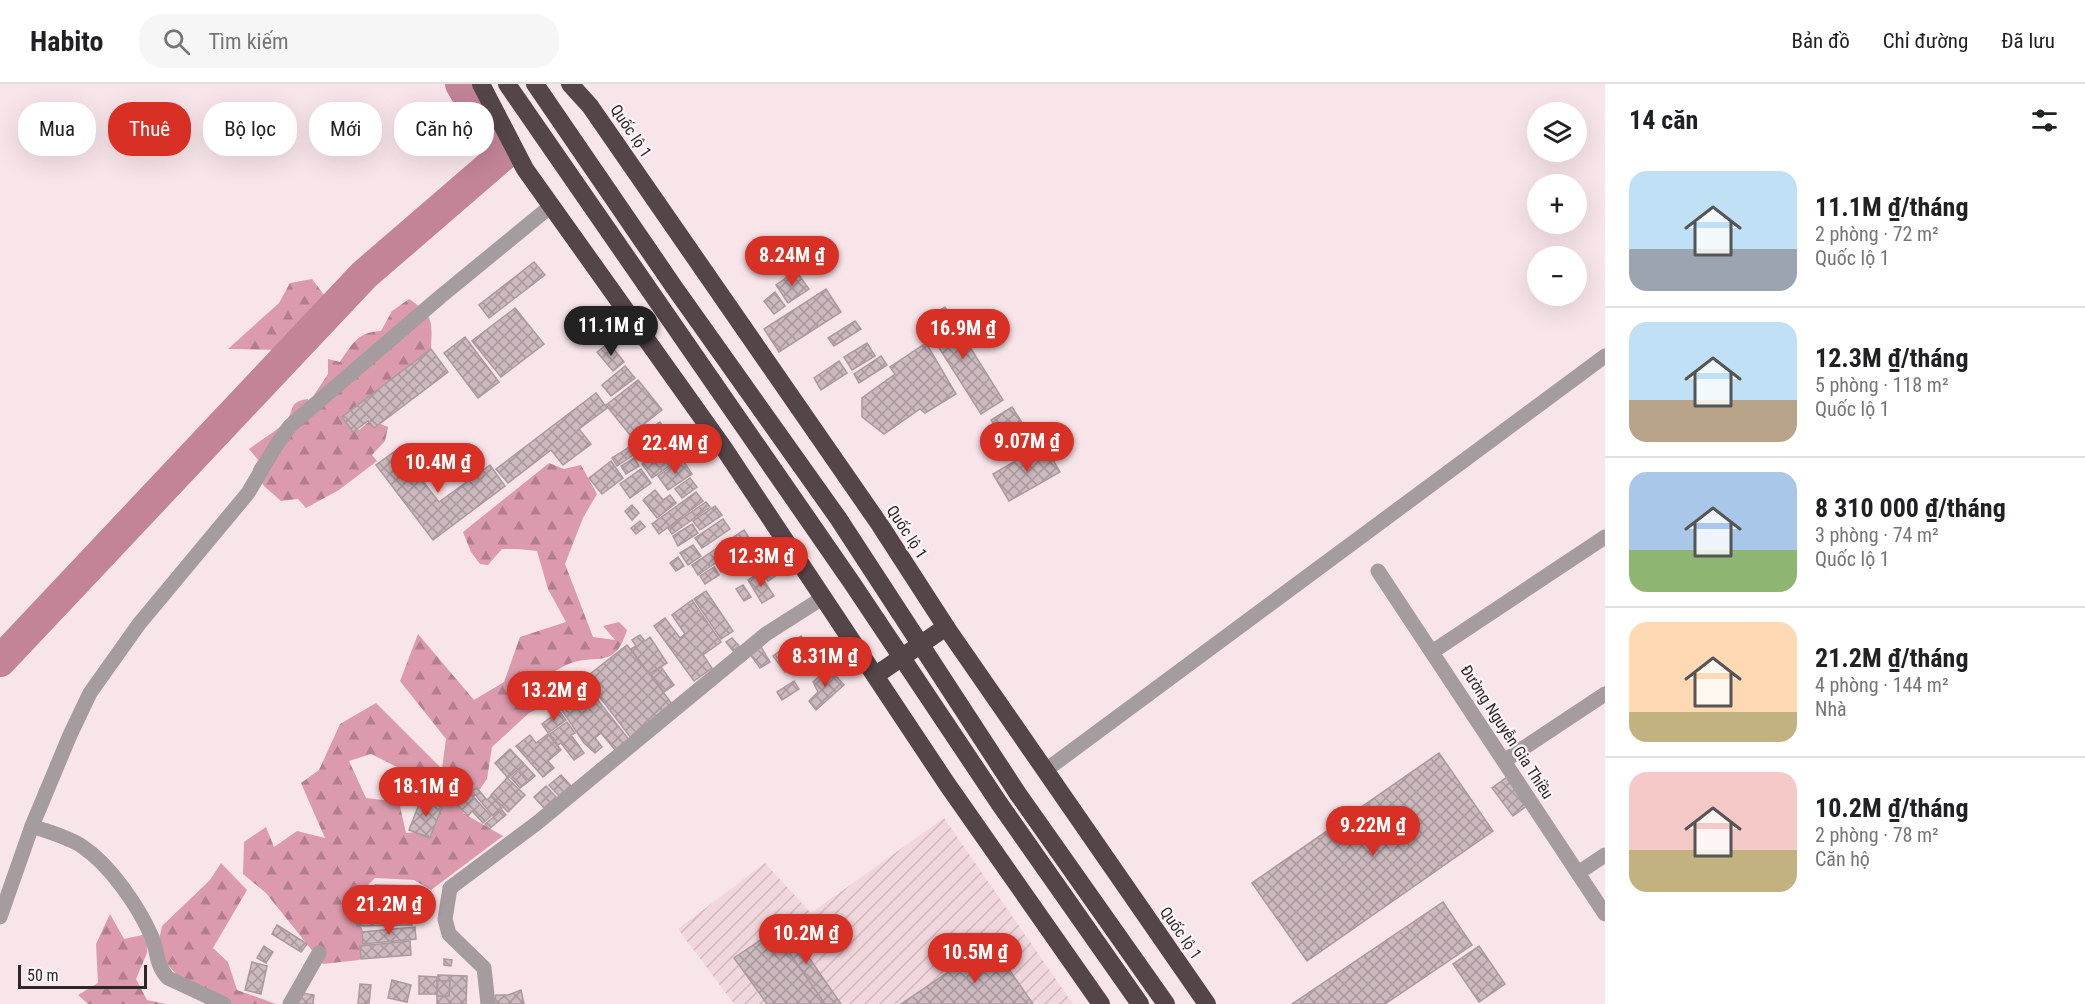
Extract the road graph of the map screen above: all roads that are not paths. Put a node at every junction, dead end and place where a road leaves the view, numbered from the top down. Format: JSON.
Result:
{"nodes":[{"id":1,"x":481,"y":84,"type":"edge"},
{"id":2,"x":507,"y":84,"type":"edge"},
{"id":3,"x":534,"y":84,"type":"edge"},
{"id":4,"x":570,"y":84,"type":"edge"},
{"id":5,"x":551,"y":206,"type":"junction"},
{"id":6,"x":1605,"y":356,"type":"edge"},
{"id":7,"x":1605,"y":537,"type":"edge"},
{"id":8,"x":1378,"y":571,"type":"dead end"},
{"id":9,"x":824,"y":597,"type":"junction"},
{"id":10,"x":946,"y":627,"type":"junction"},
{"id":11,"x":921,"y":644,"type":"junction"},
{"id":12,"x":1432,"y":652,"type":"junction"},
{"id":13,"x":902,"y":658,"type":"junction"},
{"id":14,"x":876,"y":675,"type":"junction"},
{"id":15,"x":1605,"y":694,"type":"edge"},
{"id":16,"x":1504,"y":761,"type":"junction"},
{"id":17,"x":1046,"y":770,"type":"junction"},
{"id":18,"x":32,"y":826,"type":"junction"},
{"id":19,"x":1605,"y":855,"type":"edge"},
{"id":20,"x":1578,"y":873,"type":"junction"},
{"id":21,"x":1605,"y":914,"type":"edge"},
{"id":22,"x":0,"y":917,"type":"edge"},
{"id":23,"x":1154,"y":929,"type":"junction"},
{"id":24,"x":1125,"y":947,"type":"junction"},
{"id":25,"x":319,"y":953,"type":"dead end"},
{"id":26,"x":224,"y":1004,"type":"edge"},
{"id":27,"x":290,"y":1004,"type":"edge"},
{"id":28,"x":488,"y":1004,"type":"edge"},
{"id":29,"x":1101,"y":1004,"type":"edge"},
{"id":30,"x":1140,"y":1004,"type":"edge"},
{"id":31,"x":1166,"y":1004,"type":"edge"},
{"id":32,"x":1207,"y":1004,"type":"edge"}],
"edges":[{"from":1,"to":5,"type":"highway"},
{"from":2,"to":13,"type":"highway"},
{"from":3,"to":11,"type":"highway"},
{"from":4,"to":10,"type":"highway","name":"Quốc lộ 1"},
{"from":5,"to":9,"type":"highway"},
{"from":5,"to":18,"type":"street"},
{"from":6,"to":17,"type":"street"},
{"from":7,"to":12,"type":"street"},
{"from":8,"to":12,"type":"street","name":"Đường Nguyễn Gia Thiều"},
{"from":9,"to":14,"type":"highway"},
{"from":9,"to":28,"type":"street"},
{"from":10,"to":11,"type":"highway"},
{"from":10,"to":17,"type":"highway","name":"Quốc lộ 1"},
{"from":11,"to":13,"type":"highway"},
{"from":11,"to":24,"type":"highway"},
{"from":12,"to":16,"type":"street","name":"Đường Nguyễn Gia Thiều"},
{"from":13,"to":14,"type":"highway"},
{"from":13,"to":30,"type":"highway"},
{"from":14,"to":29,"type":"highway"},
{"from":15,"to":16,"type":"street"},
{"from":16,"to":20,"type":"street","name":"Đường Nguyễn Gia Thiều"},
{"from":17,"to":23,"type":"highway","name":"Quốc lộ 1"},
{"from":18,"to":22,"type":"street"},
{"from":18,"to":26,"type":"street"},
{"from":19,"to":20,"type":"street"},
{"from":20,"to":21,"type":"street","name":"Đường Nguyễn Gia Thiều"},
{"from":23,"to":24,"type":"highway"},
{"from":23,"to":32,"type":"highway","name":"Quốc lộ 1"},
{"from":24,"to":31,"type":"highway"},
{"from":25,"to":27,"type":"street"}]}
